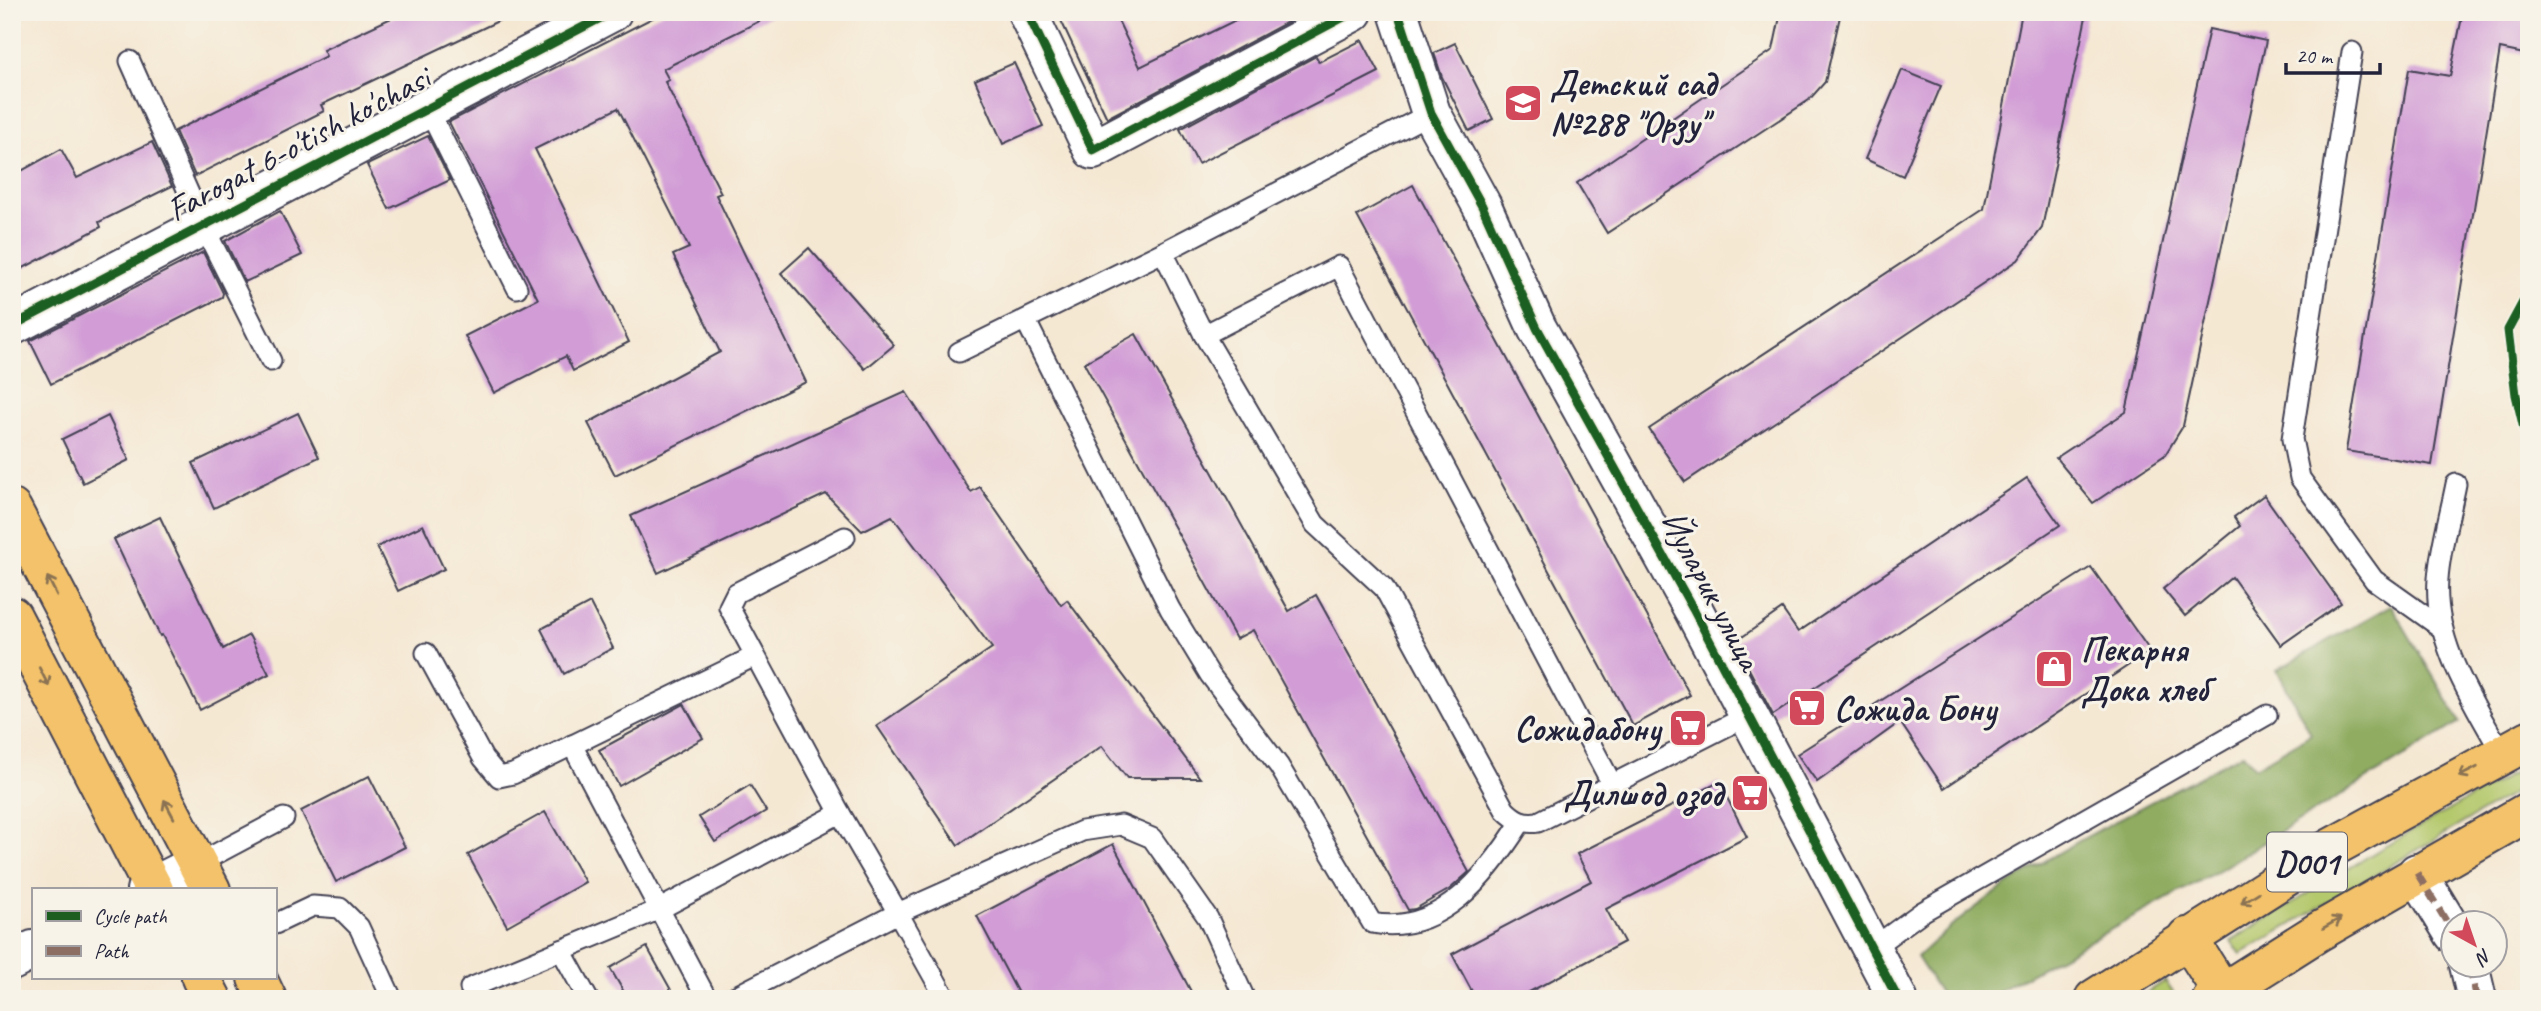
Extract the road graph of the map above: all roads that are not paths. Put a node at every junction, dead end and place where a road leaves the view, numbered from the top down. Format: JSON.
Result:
{"nodes":[{"id":1,"x":612,"y":12,"type":"edge"},
{"id":2,"x":1027,"y":12,"type":"edge"},
{"id":3,"x":1353,"y":12,"type":"edge"},
{"id":4,"x":1398,"y":12,"type":"edge"},
{"id":5,"x":2351,"y":52,"type":"dead end"},
{"id":6,"x":130,"y":61,"type":"dead end"},
{"id":7,"x":427,"y":107,"type":"junction"},
{"id":8,"x":1431,"y":113,"type":"junction"},
{"id":9,"x":203,"y":225,"type":"junction"},
{"id":10,"x":1163,"y":252,"type":"junction"},
{"id":11,"x":517,"y":288,"type":"dead end"},
{"id":12,"x":1027,"y":321,"type":"junction"},
{"id":13,"x":12,"y":326,"type":"edge"},
{"id":14,"x":1205,"y":335,"type":"junction"},
{"id":15,"x":959,"y":352,"type":"dead end"},
{"id":16,"x":271,"y":361,"type":"dead end"},
{"id":17,"x":2456,"y":484,"type":"dead end"},
{"id":18,"x":12,"y":509,"type":"edge"},
{"id":19,"x":845,"y":537,"type":"dead end"},
{"id":20,"x":12,"y":617,"type":"edge"},
{"id":21,"x":2443,"y":629,"type":"junction"},
{"id":22,"x":426,"y":653,"type":"dead end"},
{"id":23,"x":755,"y":656,"type":"junction"},
{"id":24,"x":2266,"y":715,"type":"dead end"},
{"id":25,"x":1747,"y":716,"type":"junction"},
{"id":26,"x":572,"y":745,"type":"junction"},
{"id":27,"x":2516,"y":747,"type":"edge"},
{"id":28,"x":1613,"y":786,"type":"junction"},
{"id":29,"x":2529,"y":811,"type":"edge"},
{"id":30,"x":840,"y":813,"type":"junction"},
{"id":31,"x":284,"y":818,"type":"dead end"},
{"id":32,"x":1521,"y":822,"type":"junction"},
{"id":33,"x":2417,"y":873,"type":"junction"},
{"id":34,"x":204,"y":877,"type":"edge"},
{"id":35,"x":150,"y":888,"type":"edge"},
{"id":36,"x":155,"y":888,"type":"edge"},
{"id":37,"x":658,"y":910,"type":"junction"},
{"id":38,"x":2440,"y":911,"type":"edge"},
{"id":39,"x":898,"y":913,"type":"junction"},
{"id":40,"x":276,"y":923,"type":"edge"},
{"id":41,"x":2187,"y":937,"type":"junction"},
{"id":42,"x":1871,"y":949,"type":"junction"},
{"id":43,"x":561,"y":950,"type":"junction"},
{"id":44,"x":32,"y":951,"type":"edge"},
{"id":45,"x":12,"y":961,"type":"edge"},
{"id":46,"x":202,"y":979,"type":"edge"},
{"id":47,"x":257,"y":979,"type":"edge"},
{"id":48,"x":2472,"y":979,"type":"edge"},
{"id":49,"x":470,"y":988,"type":"dead end"},
{"id":50,"x":2217,"y":995,"type":"edge"},
{"id":51,"x":212,"y":999,"type":"edge"},
{"id":52,"x":267,"y":999,"type":"edge"},
{"id":53,"x":392,"y":999,"type":"edge"},
{"id":54,"x":588,"y":999,"type":"edge"},
{"id":55,"x":707,"y":999,"type":"edge"},
{"id":56,"x":730,"y":999,"type":"edge"},
{"id":57,"x":946,"y":999,"type":"edge"},
{"id":58,"x":1245,"y":999,"type":"edge"},
{"id":59,"x":1898,"y":999,"type":"edge"},
{"id":60,"x":2094,"y":999,"type":"edge"},
{"id":61,"x":2477,"y":999,"type":"edge"}],
"edges":[{"from":1,"to":7,"type":"street","name":"Farogat 6-o'tish ko'chasi"},
{"from":2,"to":3,"type":"street"},
{"from":4,"to":8,"type":"street","name":"Йуларик улица"},
{"from":5,"to":21,"type":"lane"},
{"from":6,"to":9,"type":"lane"},
{"from":7,"to":9,"type":"street","name":"Farogat 6-o'tish ko'chasi"},
{"from":7,"to":11,"type":"lane"},
{"from":8,"to":10,"type":"lane"},
{"from":8,"to":25,"type":"street","name":"Йуларик улица"},
{"from":9,"to":13,"type":"street","name":"Farogat 6-o'tish ko'chasi"},
{"from":9,"to":16,"type":"lane"},
{"from":10,"to":12,"type":"lane"},
{"from":10,"to":14,"type":"lane"},
{"from":12,"to":15,"type":"lane"},
{"from":12,"to":32,"type":"lane"},
{"from":14,"to":28,"type":"lane"},
{"from":14,"to":32,"type":"lane"},
{"from":17,"to":21,"type":"lane"},
{"from":34,"to":18,"type":"main road","one_way":true},
{"from":19,"to":23,"type":"lane"},
{"from":20,"to":35,"type":"main road","one_way":true},
{"from":21,"to":27,"type":"lane"},
{"from":22,"to":26,"type":"lane"},
{"from":23,"to":26,"type":"lane"},
{"from":23,"to":30,"type":"lane"},
{"from":24,"to":42,"type":"lane"},
{"from":25,"to":28,"type":"lane"},
{"from":25,"to":42,"type":"street","name":"Йуларик улица"},
{"from":26,"to":37,"type":"lane"},
{"from":27,"to":41,"type":"main road","number":"D001","one_way":true},
{"from":28,"to":32,"type":"lane"},
{"from":29,"to":33,"type":"main road","number":"D001"},
{"from":30,"to":37,"type":"lane"},
{"from":30,"to":39,"type":"lane"},
{"from":31,"to":34,"type":"lane"},
{"from":33,"to":38,"type":"street"},
{"from":50,"to":33,"type":"main road","number":"D001","one_way":true},
{"from":34,"to":36,"type":"street"},
{"from":37,"to":43,"type":"lane"},
{"from":37,"to":55,"type":"lane"},
{"from":39,"to":56,"type":"lane"},
{"from":39,"to":57,"type":"lane"},
{"from":39,"to":58,"type":"lane"},
{"from":40,"to":53,"type":"lane"},
{"from":41,"to":50,"type":"main road"},
{"from":41,"to":60,"type":"main road","number":"D001"},
{"from":42,"to":59,"type":"street","name":"Йуларик улица"},
{"from":43,"to":49,"type":"lane"},
{"from":43,"to":54,"type":"lane"},
{"from":44,"to":45,"type":"street"},
{"from":46,"to":51,"type":"main road"},
{"from":47,"to":52,"type":"main road"},
{"from":48,"to":61,"type":"street"}]}
